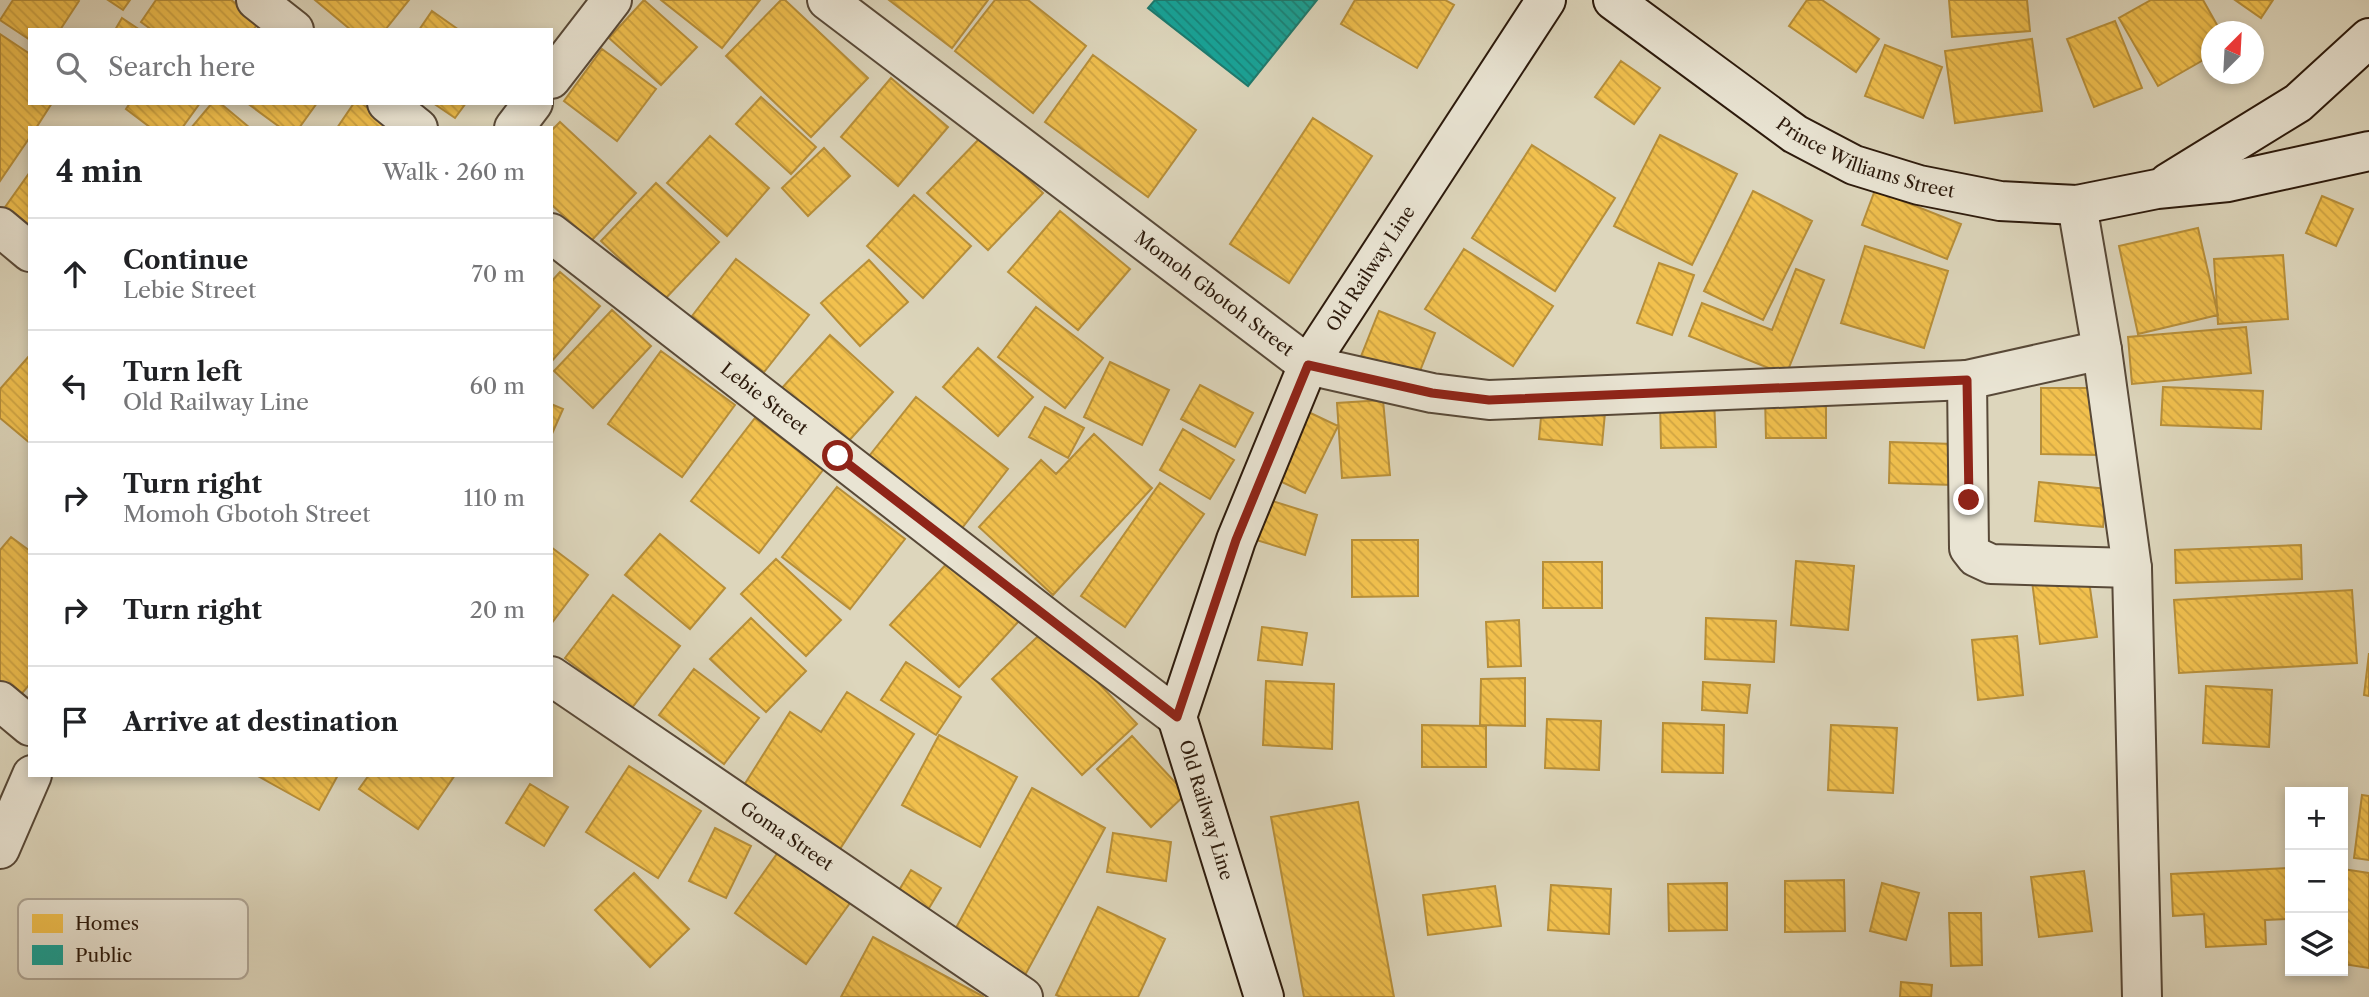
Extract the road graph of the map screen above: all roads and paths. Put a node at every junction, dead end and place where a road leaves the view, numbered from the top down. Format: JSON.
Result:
{"nodes":[{"id":1,"x":256,"y":0,"type":"edge"},
{"id":2,"x":612,"y":0,"type":"edge"},
{"id":3,"x":827,"y":0,"type":"edge"},
{"id":4,"x":1546,"y":0,"type":"edge"},
{"id":5,"x":1612,"y":0,"type":"edge"},
{"id":6,"x":291,"y":28,"type":"edge"},
{"id":7,"x":2369,"y":38,"type":"edge"},
{"id":8,"x":553,"y":76,"type":"edge"},
{"id":9,"x":389,"y":105,"type":"edge"},
{"id":10,"x":531,"y":105,"type":"edge"},
{"id":11,"x":416,"y":126,"type":"edge"},
{"id":12,"x":516,"y":126,"type":"edge"},
{"id":13,"x":2369,"y":151,"type":"edge"},
{"id":14,"x":2157,"y":189,"type":"junction"},
{"id":15,"x":2077,"y":205,"type":"junction"},
{"id":16,"x":0,"y":227,"type":"edge"},
{"id":17,"x":553,"y":235,"type":"edge"},
{"id":18,"x":28,"y":251,"type":"edge"},
{"id":19,"x":2102,"y":350,"type":"junction"},
{"id":20,"x":1308,"y":365,"type":"junction"},
{"id":21,"x":1967,"y":380,"type":"junction"},
{"id":22,"x":2132,"y":568,"type":"junction"},
{"id":23,"x":553,"y":677,"type":"edge"},
{"id":24,"x":0,"y":701,"type":"edge"},
{"id":25,"x":1177,"y":717,"type":"junction"},
{"id":26,"x":28,"y":724,"type":"edge"},
{"id":27,"x":31,"y":777,"type":"edge"},
{"id":28,"x":0,"y":849,"type":"edge"},
{"id":29,"x":1023,"y":997,"type":"edge"},
{"id":30,"x":1264,"y":997,"type":"edge"},
{"id":31,"x":2142,"y":997,"type":"edge"}],
"edges":[{"from":1,"to":6,"type":"street"},
{"from":2,"to":8,"type":"street"},
{"from":3,"to":20,"type":"street","name":"Momoh Gbotoh Street"},
{"from":4,"to":20,"type":"street","name":"Old Railway Line"},
{"from":5,"to":15,"type":"street","name":"Prince Williams Street"},
{"from":7,"to":14,"type":"street","name":"Prince Williams Street"},
{"from":9,"to":11,"type":"street"},
{"from":10,"to":12,"type":"street"},
{"from":13,"to":14,"type":"street","name":"Prince Williams Street"},
{"from":14,"to":15,"type":"street","name":"Prince Williams Street"},
{"from":15,"to":19,"type":"street"},
{"from":16,"to":18,"type":"street"},
{"from":17,"to":25,"type":"street","name":"Lebie Street"},
{"from":19,"to":21,"type":"street","name":"Momoh Gbotoh Street"},
{"from":19,"to":22,"type":"street"},
{"from":20,"to":21,"type":"street","name":"Momoh Gbotoh Street"},
{"from":20,"to":25,"type":"street","name":"Old Railway Line"},
{"from":21,"to":22,"type":"street"},
{"from":22,"to":31,"type":"street"},
{"from":23,"to":29,"type":"street","name":"Goma Street"},
{"from":24,"to":26,"type":"street"},
{"from":25,"to":30,"type":"street","name":"Old Railway Line"},
{"from":27,"to":28,"type":"street"}]}
